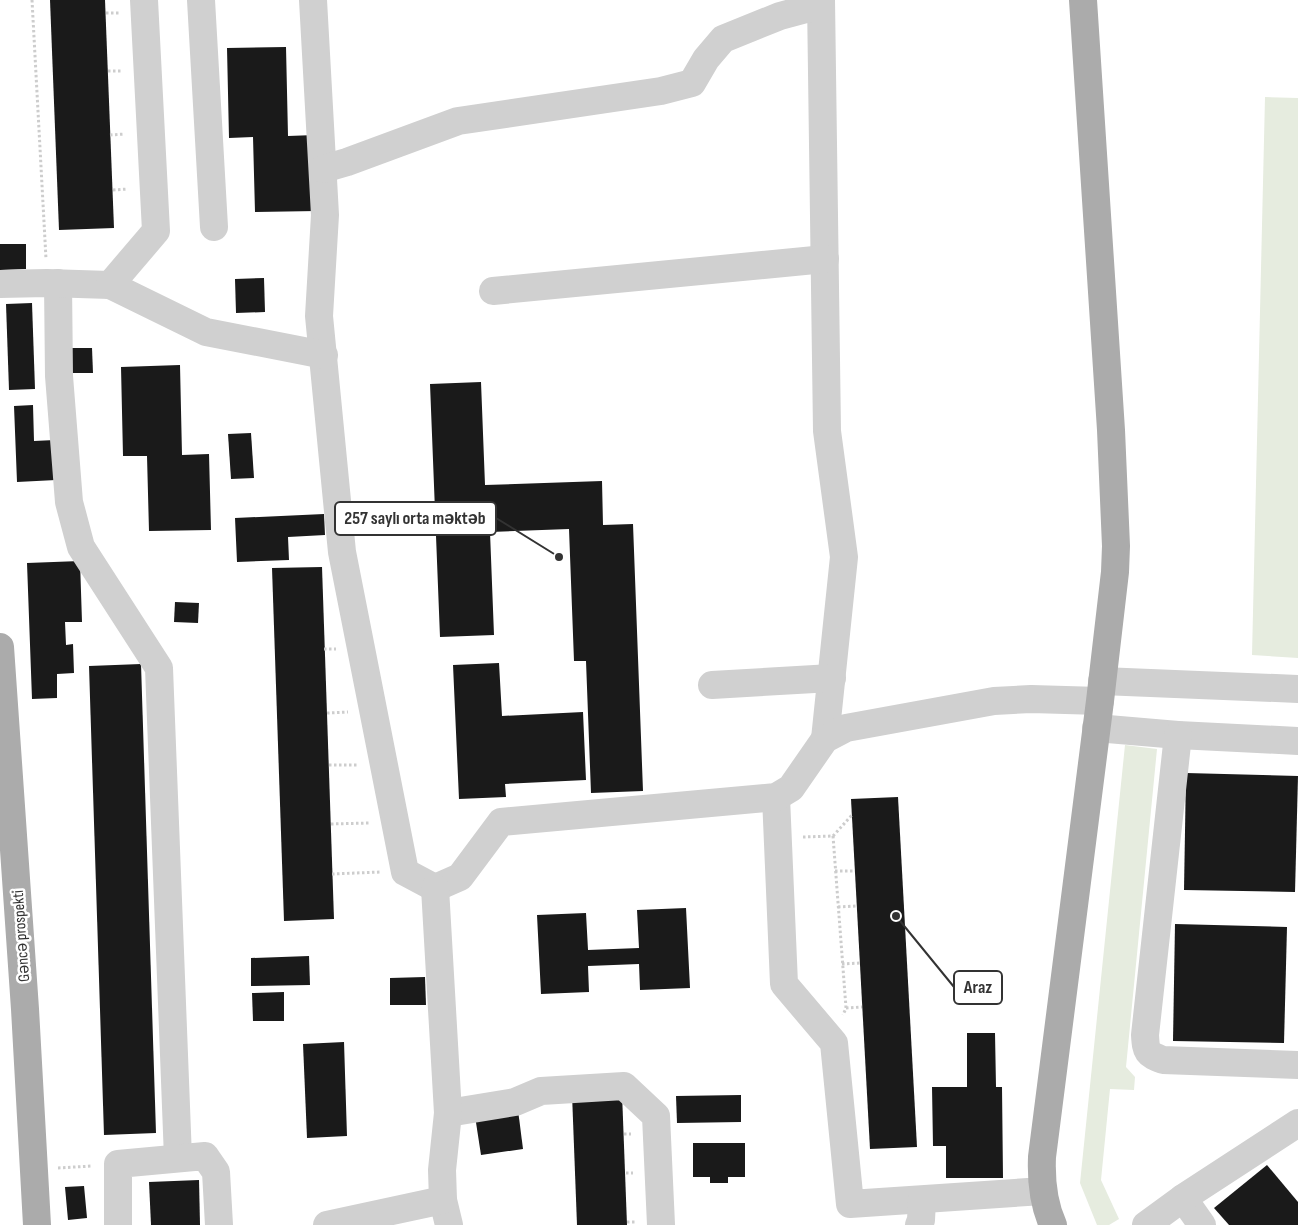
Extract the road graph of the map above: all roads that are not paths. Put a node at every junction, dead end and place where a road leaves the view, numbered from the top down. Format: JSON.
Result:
{"nodes":[{"id":1,"x":144,"y":0,"type":"edge"},
{"id":2,"x":201,"y":0,"type":"edge"},
{"id":3,"x":313,"y":0,"type":"edge"},
{"id":4,"x":1083,"y":0,"type":"edge"},
{"id":5,"x":821,"y":2,"type":"edge"},
{"id":6,"x":323,"y":169,"type":"junction"},
{"id":7,"x":214,"y":227,"type":"dead end"},
{"id":8,"x":824,"y":259,"type":"junction"},
{"id":9,"x":53,"y":283,"type":"junction"},
{"id":10,"x":0,"y":284,"type":"edge"},
{"id":11,"x":110,"y":285,"type":"junction"},
{"id":12,"x":493,"y":291,"type":"dead end"},
{"id":13,"x":324,"y":355,"type":"junction"},
{"id":14,"x":0,"y":646,"type":"edge"},
{"id":15,"x":832,"y":678,"type":"junction"},
{"id":16,"x":712,"y":685,"type":"dead end"},
{"id":17,"x":1298,"y":689,"type":"edge"},
{"id":18,"x":1101,"y":691,"type":"junction"},
{"id":19,"x":1096,"y":728,"type":"junction"},
{"id":20,"x":1178,"y":734,"type":"junction"},
{"id":21,"x":825,"y":739,"type":"junction"},
{"id":22,"x":1298,"y":741,"type":"edge"},
{"id":23,"x":776,"y":797,"type":"junction"},
{"id":24,"x":435,"y":888,"type":"junction"},
{"id":25,"x":1298,"y":1065,"type":"edge"},
{"id":26,"x":448,"y":1113,"type":"junction"},
{"id":27,"x":1298,"y":1123,"type":"edge"},
{"id":28,"x":178,"y":1158,"type":"junction"},
{"id":29,"x":1043,"y":1191,"type":"junction"},
{"id":30,"x":1183,"y":1198,"type":"junction"},
{"id":31,"x":446,"y":1212,"type":"edge"},
{"id":32,"x":920,"y":1213,"type":"edge"},
{"id":33,"x":37,"y":1225,"type":"edge"},
{"id":34,"x":118,"y":1225,"type":"edge"},
{"id":35,"x":219,"y":1225,"type":"edge"},
{"id":36,"x":327,"y":1225,"type":"edge"},
{"id":37,"x":661,"y":1225,"type":"edge"},
{"id":38,"x":1053,"y":1225,"type":"edge"},
{"id":39,"x":1146,"y":1225,"type":"edge"},
{"id":40,"x":1202,"y":1225,"type":"edge"}],
"edges":[{"from":1,"to":11,"type":"street"},
{"from":2,"to":7,"type":"street"},
{"from":3,"to":6,"type":"street"},
{"from":4,"to":18,"type":"main road"},
{"from":5,"to":6,"type":"street"},
{"from":5,"to":8,"type":"street"},
{"from":6,"to":13,"type":"street"},
{"from":8,"to":12,"type":"street"},
{"from":8,"to":15,"type":"street"},
{"from":9,"to":10,"type":"street"},
{"from":9,"to":11,"type":"street"},
{"from":9,"to":28,"type":"street"},
{"from":11,"to":13,"type":"street"},
{"from":13,"to":24,"type":"street"},
{"from":14,"to":33,"type":"main road","name":"Gəncə prospekti"},
{"from":15,"to":16,"type":"street"},
{"from":15,"to":21,"type":"street"},
{"from":17,"to":18,"type":"street"},
{"from":18,"to":19,"type":"main road"},
{"from":18,"to":21,"type":"street"},
{"from":19,"to":20,"type":"street"},
{"from":19,"to":29,"type":"main road"},
{"from":20,"to":22,"type":"street"},
{"from":20,"to":25,"type":"street"},
{"from":21,"to":23,"type":"street"},
{"from":23,"to":24,"type":"street"},
{"from":23,"to":32,"type":"street"},
{"from":24,"to":26,"type":"street"},
{"from":26,"to":31,"type":"street"},
{"from":26,"to":37,"type":"street"},
{"from":27,"to":30,"type":"street"},
{"from":28,"to":34,"type":"street"},
{"from":28,"to":35,"type":"street"},
{"from":29,"to":32,"type":"street"},
{"from":29,"to":38,"type":"main road"},
{"from":30,"to":39,"type":"street"},
{"from":30,"to":40,"type":"street"},
{"from":31,"to":36,"type":"street"}]}
